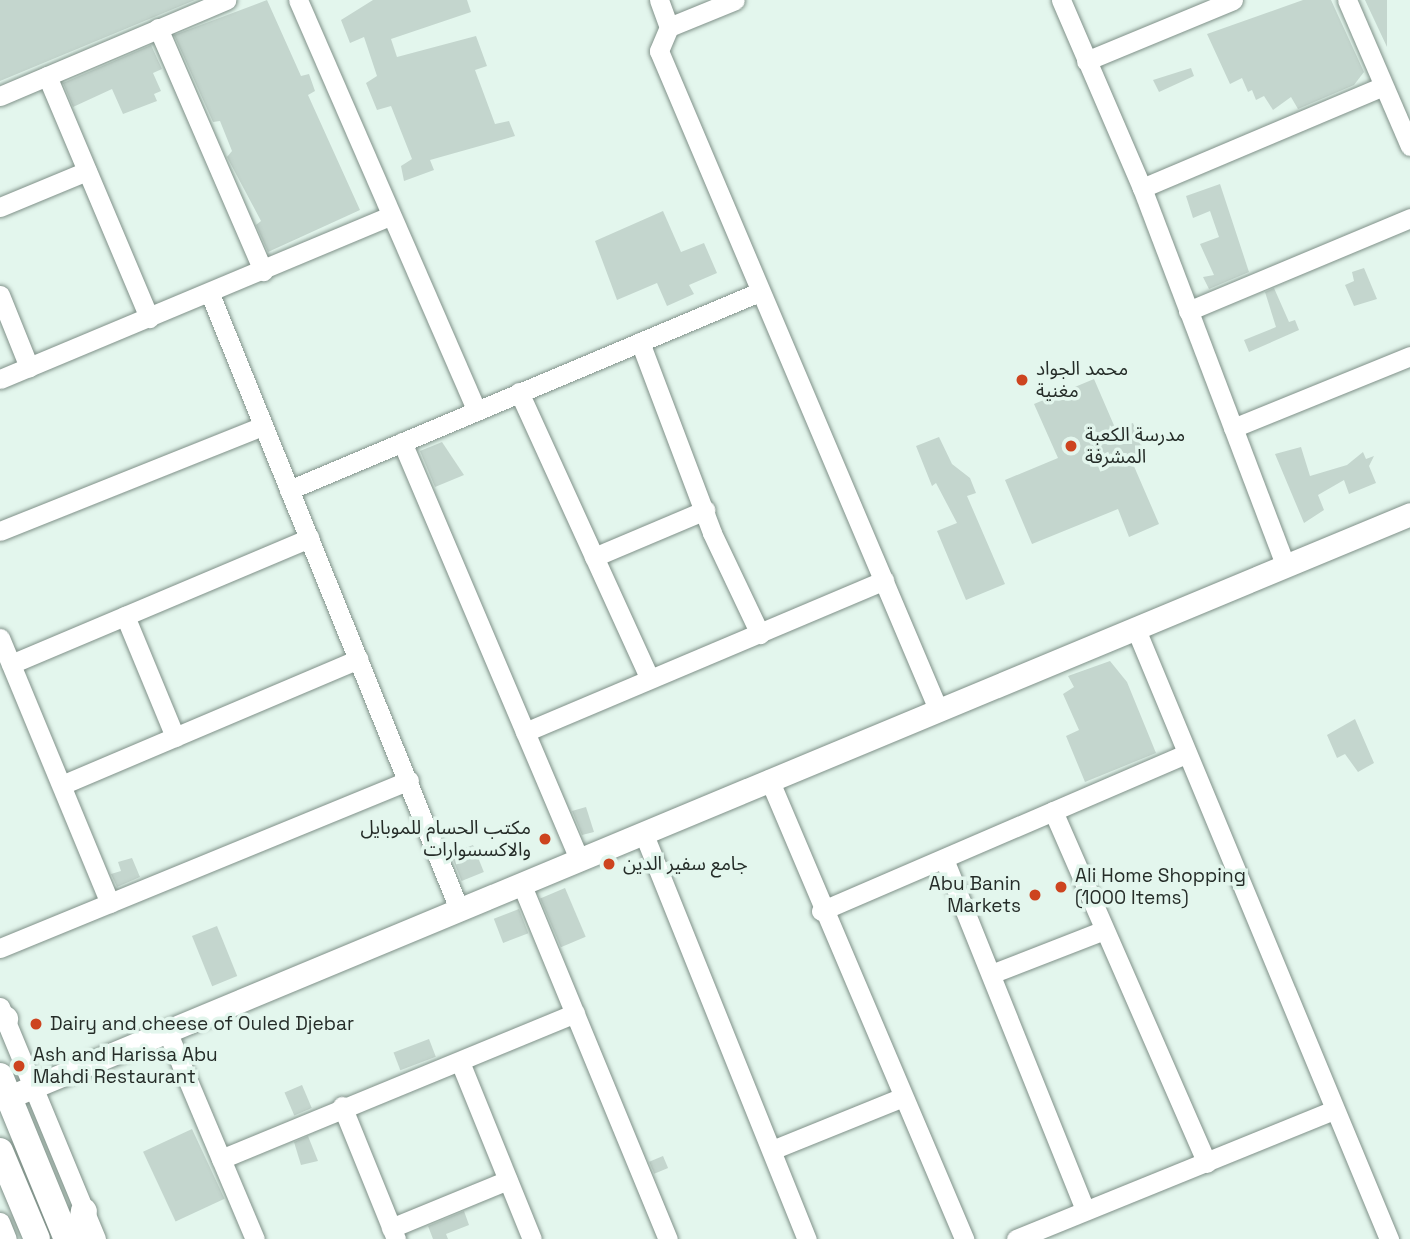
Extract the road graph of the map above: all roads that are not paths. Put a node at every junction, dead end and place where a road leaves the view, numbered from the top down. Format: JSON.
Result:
{"nodes":[{"id":1,"x":226,"y":0,"type":"edge"},
{"id":2,"x":298,"y":0,"type":"edge"},
{"id":3,"x":659,"y":0,"type":"edge"},
{"id":4,"x":735,"y":0,"type":"edge"},
{"id":5,"x":1061,"y":0,"type":"edge"},
{"id":6,"x":1347,"y":0,"type":"edge"},
{"id":7,"x":1230,"y":1,"type":"edge"},
{"id":8,"x":669,"y":27,"type":"junction"},
{"id":9,"x":158,"y":29,"type":"junction"},
{"id":10,"x":1086,"y":61,"type":"junction"},
{"id":11,"x":47,"y":76,"type":"junction"},
{"id":12,"x":1381,"y":88,"type":"junction"},
{"id":13,"x":0,"y":96,"type":"edge"},
{"id":14,"x":1410,"y":146,"type":"edge"},
{"id":15,"x":87,"y":171,"type":"junction"},
{"id":16,"x":1142,"y":188,"type":"junction"},
{"id":17,"x":0,"y":207,"type":"edge"},
{"id":18,"x":388,"y":217,"type":"junction"},
{"id":19,"x":1410,"y":218,"type":"edge"},
{"id":20,"x":263,"y":271,"type":"junction"},
{"id":21,"x":759,"y":292,"type":"junction"},
{"id":22,"x":210,"y":294,"type":"junction"},
{"id":23,"x":0,"y":295,"type":"edge"},
{"id":24,"x":1188,"y":311,"type":"junction"},
{"id":25,"x":149,"y":318,"type":"junction"},
{"id":26,"x":640,"y":342,"type":"junction"},
{"id":27,"x":1410,"y":356,"type":"edge"},
{"id":28,"x":29,"y":368,"type":"junction"},
{"id":29,"x":0,"y":379,"type":"edge"},
{"id":30,"x":519,"y":392,"type":"junction"},
{"id":31,"x":477,"y":411,"type":"junction"},
{"id":32,"x":262,"y":426,"type":"junction"},
{"id":33,"x":1233,"y":428,"type":"junction"},
{"id":34,"x":402,"y":442,"type":"junction"},
{"id":35,"x":289,"y":490,"type":"junction"},
{"id":36,"x":705,"y":510,"type":"junction"},
{"id":37,"x":1410,"y":514,"type":"edge"},
{"id":38,"x":0,"y":531,"type":"edge"},
{"id":39,"x":309,"y":538,"type":"junction"},
{"id":40,"x":594,"y":557,"type":"junction"},
{"id":41,"x":1285,"y":564,"type":"junction"},
{"id":42,"x":884,"y":580,"type":"junction"},
{"id":43,"x":125,"y":616,"type":"junction"},
{"id":44,"x":1135,"y":627,"type":"junction"},
{"id":45,"x":760,"y":634,"type":"junction"},
{"id":46,"x":0,"y":638,"type":"edge"},
{"id":47,"x":359,"y":659,"type":"junction"},
{"id":48,"x":11,"y":664,"type":"junction"},
{"id":49,"x":650,"y":679,"type":"junction"},
{"id":50,"x":937,"y":707,"type":"junction"},
{"id":51,"x":525,"y":732,"type":"junction"},
{"id":52,"x":175,"y":737,"type":"junction"},
{"id":53,"x":1184,"y":755,"type":"junction"},
{"id":54,"x":769,"y":779,"type":"junction"},
{"id":55,"x":410,"y":780,"type":"junction"},
{"id":56,"x":64,"y":784,"type":"junction"},
{"id":57,"x":1053,"y":811,"type":"junction"},
{"id":58,"x":643,"y":832,"type":"junction"},
{"id":59,"x":579,"y":859,"type":"junction"},
{"id":60,"x":944,"y":859,"type":"junction"},
{"id":61,"x":521,"y":883,"type":"junction"},
{"id":62,"x":110,"y":903,"type":"junction"},
{"id":63,"x":459,"y":909,"type":"junction"},
{"id":64,"x":821,"y":911,"type":"junction"},
{"id":65,"x":1102,"y":931,"type":"junction"},
{"id":66,"x":0,"y":948,"type":"edge"},
{"id":67,"x":991,"y":974,"type":"junction"},
{"id":68,"x":575,"y":1013,"type":"junction"},
{"id":69,"x":2,"y":1014,"type":"edge"},
{"id":70,"x":167,"y":1031,"type":"junction"},
{"id":71,"x":460,"y":1062,"type":"junction"},
{"id":72,"x":14,"y":1087,"type":"edge"},
{"id":73,"x":903,"y":1097,"type":"junction"},
{"id":74,"x":342,"y":1107,"type":"junction"},
{"id":75,"x":1331,"y":1111,"type":"junction"},
{"id":76,"x":772,"y":1150,"type":"junction"},
{"id":77,"x":0,"y":1151,"type":"edge"},
{"id":78,"x":221,"y":1159,"type":"junction"},
{"id":79,"x":1207,"y":1163,"type":"junction"},
{"id":80,"x":508,"y":1181,"type":"junction"},
{"id":81,"x":83,"y":1210,"type":"junction"},
{"id":82,"x":1085,"y":1210,"type":"junction"},
{"id":83,"x":394,"y":1233,"type":"edge"},
{"id":84,"x":1387,"y":1238,"type":"edge"},
{"id":85,"x":37,"y":1239,"type":"edge"},
{"id":86,"x":67,"y":1239,"type":"edge"},
{"id":87,"x":79,"y":1239,"type":"edge"},
{"id":88,"x":96,"y":1239,"type":"edge"},
{"id":89,"x":255,"y":1239,"type":"edge"},
{"id":90,"x":532,"y":1239,"type":"edge"},
{"id":91,"x":668,"y":1239,"type":"edge"},
{"id":92,"x":807,"y":1239,"type":"edge"},
{"id":93,"x":964,"y":1239,"type":"edge"},
{"id":94,"x":1016,"y":1239,"type":"edge"}],
"edges":[{"from":1,"to":9,"type":"street"},
{"from":2,"to":18,"type":"street"},
{"from":3,"to":8,"type":"street"},
{"from":4,"to":8,"type":"street"},
{"from":5,"to":10,"type":"street"},
{"from":6,"to":12,"type":"street"},
{"from":7,"to":10,"type":"street"},
{"from":8,"to":21,"type":"street"},
{"from":9,"to":11,"type":"street"},
{"from":9,"to":20,"type":"street"},
{"from":10,"to":16,"type":"street"},
{"from":11,"to":13,"type":"street"},
{"from":11,"to":15,"type":"street"},
{"from":12,"to":14,"type":"street"},
{"from":12,"to":16,"type":"street"},
{"from":15,"to":17,"type":"street"},
{"from":15,"to":25,"type":"street"},
{"from":16,"to":24,"type":"street"},
{"from":18,"to":20,"type":"street"},
{"from":18,"to":31,"type":"street"},
{"from":19,"to":24,"type":"street"},
{"from":20,"to":22,"type":"street"},
{"from":21,"to":26,"type":"street"},
{"from":21,"to":42,"type":"street"},
{"from":22,"to":25,"type":"street"},
{"from":22,"to":32,"type":"street"},
{"from":23,"to":28,"type":"street"},
{"from":24,"to":33,"type":"street"},
{"from":25,"to":28,"type":"street"},
{"from":26,"to":30,"type":"street"},
{"from":26,"to":36,"type":"street"},
{"from":27,"to":33,"type":"street"},
{"from":28,"to":29,"type":"street"},
{"from":30,"to":31,"type":"street"},
{"from":30,"to":40,"type":"street"},
{"from":31,"to":34,"type":"street"},
{"from":32,"to":35,"type":"street"},
{"from":32,"to":38,"type":"street"},
{"from":33,"to":41,"type":"street"},
{"from":34,"to":35,"type":"street"},
{"from":34,"to":51,"type":"street"},
{"from":35,"to":39,"type":"street"},
{"from":36,"to":40,"type":"street"},
{"from":36,"to":45,"type":"street"},
{"from":37,"to":41,"type":"street"},
{"from":39,"to":43,"type":"street"},
{"from":39,"to":47,"type":"street"},
{"from":40,"to":49,"type":"street"},
{"from":41,"to":44,"type":"street"},
{"from":42,"to":45,"type":"street"},
{"from":42,"to":50,"type":"street"},
{"from":43,"to":48,"type":"street"},
{"from":43,"to":52,"type":"street"},
{"from":44,"to":50,"type":"street"},
{"from":44,"to":53,"type":"street"},
{"from":45,"to":49,"type":"street"},
{"from":46,"to":48,"type":"street"},
{"from":47,"to":52,"type":"street"},
{"from":47,"to":55,"type":"street"},
{"from":48,"to":56,"type":"street"},
{"from":49,"to":51,"type":"street"},
{"from":50,"to":54,"type":"street"},
{"from":51,"to":59,"type":"street"},
{"from":52,"to":56,"type":"street"},
{"from":53,"to":57,"type":"street"},
{"from":53,"to":75,"type":"street"},
{"from":54,"to":58,"type":"street"},
{"from":54,"to":64,"type":"street"},
{"from":55,"to":62,"type":"street"},
{"from":55,"to":63,"type":"street"},
{"from":56,"to":62,"type":"street"},
{"from":57,"to":60,"type":"street"},
{"from":57,"to":65,"type":"street"},
{"from":58,"to":59,"type":"street"},
{"from":58,"to":76,"type":"street"},
{"from":59,"to":61,"type":"street"},
{"from":60,"to":64,"type":"street"},
{"from":60,"to":67,"type":"street"},
{"from":61,"to":63,"type":"street"},
{"from":61,"to":68,"type":"street"},
{"from":62,"to":66,"type":"street"},
{"from":63,"to":70,"type":"street"},
{"from":64,"to":73,"type":"street"},
{"from":65,"to":67,"type":"street"},
{"from":65,"to":79,"type":"street"},
{"from":67,"to":82,"type":"street"},
{"from":68,"to":71,"type":"street"},
{"from":68,"to":91,"type":"street"},
{"from":69,"to":72,"type":"street"},
{"from":70,"to":72,"type":"street"},
{"from":70,"to":78,"type":"street"},
{"from":71,"to":74,"type":"street"},
{"from":71,"to":80,"type":"street"},
{"from":72,"to":81,"type":"street"},
{"from":72,"to":86,"type":"main road"},
{"from":73,"to":76,"type":"street"},
{"from":73,"to":93,"type":"street"},
{"from":74,"to":78,"type":"street"},
{"from":74,"to":83,"type":"street"},
{"from":75,"to":79,"type":"street"},
{"from":75,"to":84,"type":"street"},
{"from":76,"to":92,"type":"street"},
{"from":77,"to":85,"type":"main road"},
{"from":78,"to":89,"type":"street"},
{"from":79,"to":82,"type":"street"},
{"from":80,"to":83,"type":"street"},
{"from":80,"to":90,"type":"street"},
{"from":81,"to":87,"type":"main road"},
{"from":81,"to":88,"type":"street"},
{"from":82,"to":94,"type":"street"}]}
